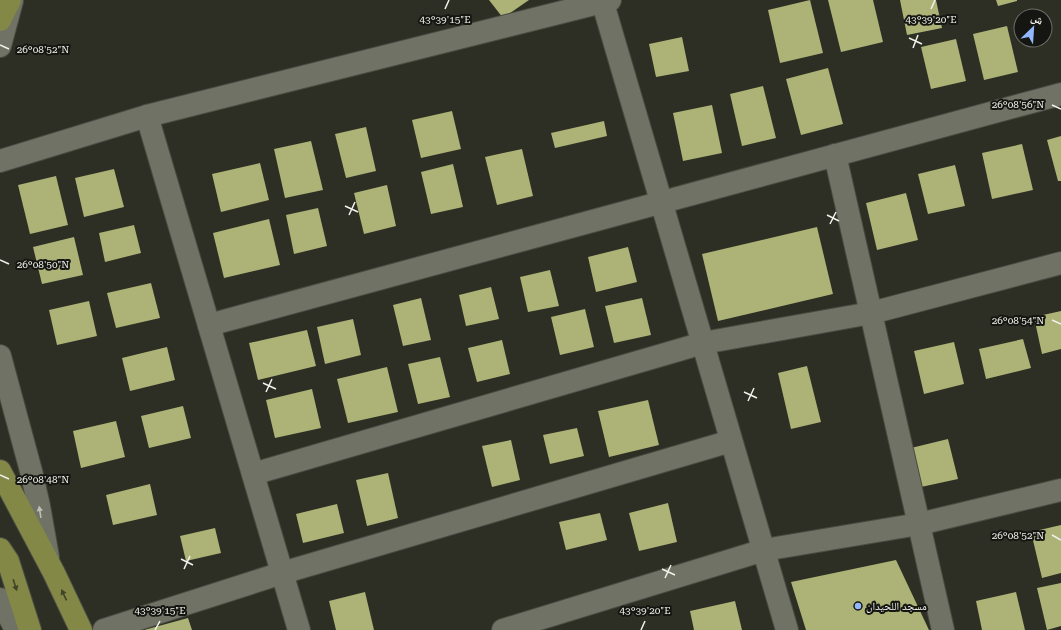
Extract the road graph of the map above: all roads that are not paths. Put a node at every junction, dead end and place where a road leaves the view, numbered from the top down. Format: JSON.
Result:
{"nodes":[{"id":1,"x":12,"y":0,"type":"edge"},
{"id":2,"x":605,"y":1,"type":"edge"},
{"id":3,"x":0,"y":20,"type":"edge"},
{"id":4,"x":0,"y":46,"type":"edge"},
{"id":5,"x":1061,"y":94,"type":"edge"},
{"id":6,"x":147,"y":116,"type":"junction"},
{"id":7,"x":835,"y":155,"type":"junction"},
{"id":8,"x":0,"y":161,"type":"edge"},
{"id":9,"x":661,"y":202,"type":"junction"},
{"id":10,"x":1061,"y":263,"type":"edge"},
{"id":11,"x":871,"y":313,"type":"junction"},
{"id":12,"x":209,"y":324,"type":"junction"},
{"id":13,"x":703,"y":343,"type":"junction"},
{"id":14,"x":0,"y":356,"type":"edge"},
{"id":15,"x":732,"y":441,"type":"junction"},
{"id":16,"x":0,"y":471,"type":"edge"},
{"id":17,"x":253,"y":474,"type":"junction"},
{"id":18,"x":1061,"y":490,"type":"edge"},
{"id":19,"x":919,"y":524,"type":"junction"},
{"id":20,"x":0,"y":549,"type":"edge"},
{"id":21,"x":764,"y":550,"type":"junction"},
{"id":22,"x":49,"y":564,"type":"junction"},
{"id":23,"x":282,"y":573,"type":"junction"},
{"id":24,"x":0,"y":599,"type":"edge"},
{"id":25,"x":16,"y":630,"type":"edge"},
{"id":26,"x":30,"y":630,"type":"edge"},
{"id":27,"x":80,"y":630,"type":"edge"},
{"id":28,"x":104,"y":630,"type":"edge"},
{"id":29,"x":299,"y":630,"type":"edge"},
{"id":30,"x":503,"y":630,"type":"edge"},
{"id":31,"x":787,"y":630,"type":"edge"},
{"id":32,"x":943,"y":630,"type":"edge"}],
"edges":[{"from":1,"to":3,"type":"main road"},
{"from":1,"to":4,"type":"street"},
{"from":2,"to":6,"type":"street"},
{"from":2,"to":9,"type":"street"},
{"from":5,"to":7,"type":"street"},
{"from":6,"to":8,"type":"street"},
{"from":6,"to":12,"type":"street"},
{"from":7,"to":9,"type":"street"},
{"from":7,"to":11,"type":"street"},
{"from":9,"to":12,"type":"street"},
{"from":9,"to":13,"type":"street"},
{"from":10,"to":11,"type":"street"},
{"from":11,"to":13,"type":"street"},
{"from":11,"to":19,"type":"street"},
{"from":12,"to":17,"type":"street"},
{"from":13,"to":15,"type":"street"},
{"from":13,"to":17,"type":"street"},
{"from":22,"to":14,"type":"street","one_way":true},
{"from":15,"to":21,"type":"street"},
{"from":15,"to":23,"type":"street"},
{"from":16,"to":22,"type":"main road"},
{"from":17,"to":23,"type":"street"},
{"from":18,"to":19,"type":"street"},
{"from":19,"to":21,"type":"street"},
{"from":19,"to":32,"type":"street"},
{"from":20,"to":26,"type":"main road","one_way":true},
{"from":21,"to":30,"type":"street"},
{"from":21,"to":31,"type":"street"},
{"from":27,"to":22,"type":"main road","one_way":true},
{"from":23,"to":28,"type":"street"},
{"from":23,"to":29,"type":"street"},
{"from":24,"to":25,"type":"street"}]}
